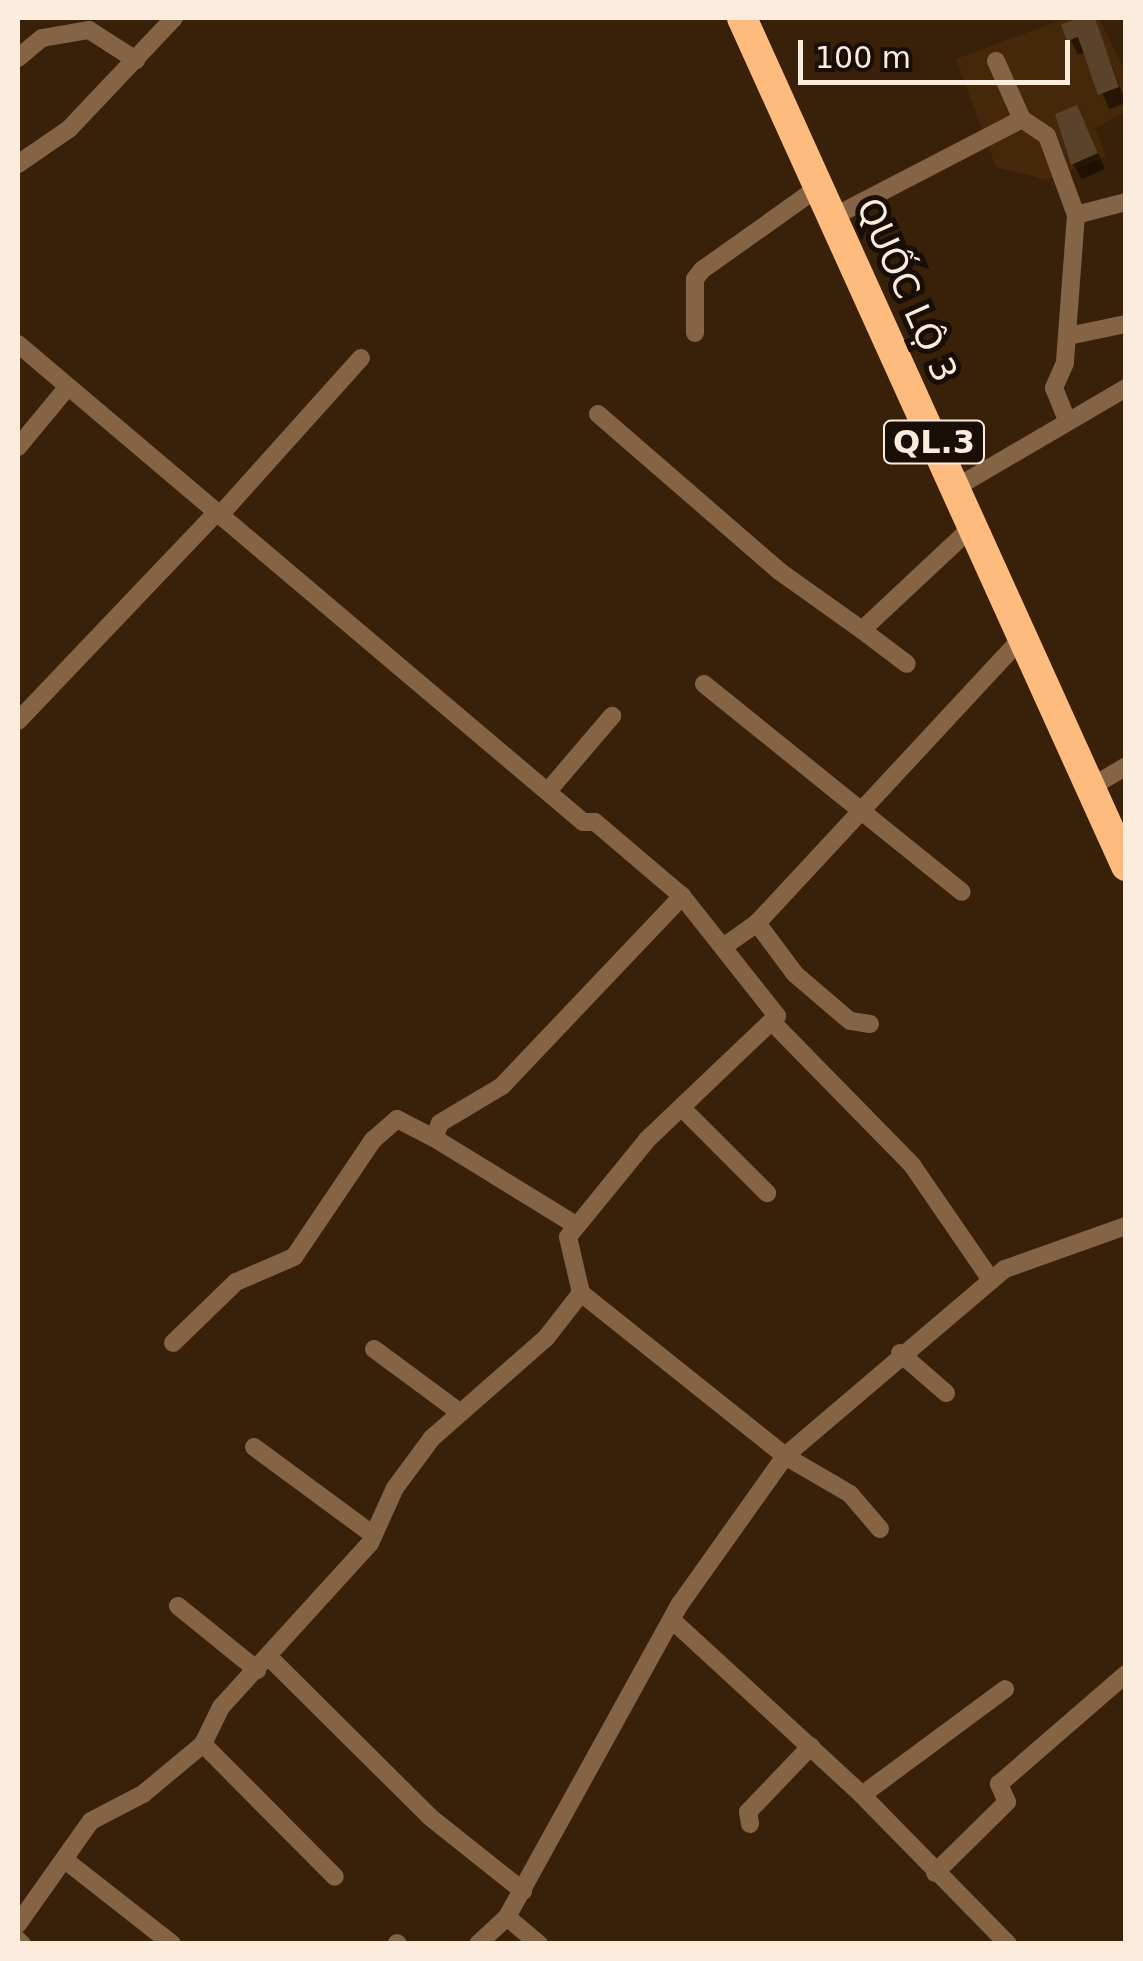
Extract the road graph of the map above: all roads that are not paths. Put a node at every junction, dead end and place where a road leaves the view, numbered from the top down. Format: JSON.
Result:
{"nodes":[{"id":1,"x":174,"y":18,"type":"edge"},
{"id":2,"x":742,"y":18,"type":"edge"},
{"id":3,"x":18,"y":58,"type":"edge"},
{"id":4,"x":136,"y":60,"type":"junction"},
{"id":5,"x":996,"y":61,"type":"dead end"},
{"id":6,"x":1022,"y":119,"type":"junction"},
{"id":7,"x":18,"y":164,"type":"edge"},
{"id":8,"x":820,"y":187,"type":"junction"},
{"id":9,"x":1126,"y":202,"type":"edge"},
{"id":10,"x":1076,"y":216,"type":"junction"},
{"id":11,"x":833,"y":217,"type":"junction"},
{"id":12,"x":1126,"y":324,"type":"edge"},
{"id":13,"x":695,"y":333,"type":"dead end"},
{"id":14,"x":1068,"y":336,"type":"junction"},
{"id":15,"x":18,"y":344,"type":"edge"},
{"id":16,"x":360,"y":358,"type":"dead end"},
{"id":17,"x":1126,"y":388,"type":"edge"},
{"id":18,"x":66,"y":389,"type":"junction"},
{"id":19,"x":598,"y":414,"type":"dead end"},
{"id":20,"x":1067,"y":421,"type":"junction"},
{"id":21,"x":18,"y":447,"type":"edge"},
{"id":22,"x":955,"y":488,"type":"junction"},
{"id":23,"x":218,"y":513,"type":"junction"},
{"id":24,"x":970,"y":528,"type":"junction"},
{"id":25,"x":862,"y":630,"type":"junction"},
{"id":26,"x":1024,"y":636,"type":"junction"},
{"id":27,"x":908,"y":664,"type":"dead end"},
{"id":28,"x":704,"y":684,"type":"dead end"},
{"id":29,"x":612,"y":716,"type":"dead end"},
{"id":30,"x":18,"y":721,"type":"edge"},
{"id":31,"x":1126,"y":766,"type":"edge"},
{"id":32,"x":1093,"y":786,"type":"junction"},
{"id":33,"x":548,"y":791,"type":"junction"},
{"id":34,"x":860,"y":810,"type":"junction"},
{"id":35,"x":1126,"y":866,"type":"edge"},
{"id":36,"x":962,"y":892,"type":"dead end"},
{"id":37,"x":682,"y":896,"type":"junction"},
{"id":38,"x":757,"y":923,"type":"junction"},
{"id":39,"x":723,"y":947,"type":"junction"},
{"id":40,"x":870,"y":1024,"type":"dead end"},
{"id":41,"x":775,"y":1025,"type":"junction"},
{"id":42,"x":683,"y":1109,"type":"junction"},
{"id":43,"x":434,"y":1138,"type":"junction"},
{"id":44,"x":766,"y":1193,"type":"dead end"},
{"id":45,"x":574,"y":1224,"type":"junction"},
{"id":46,"x":1126,"y":1226,"type":"edge"},
{"id":47,"x":991,"y":1280,"type":"junction"},
{"id":48,"x":581,"y":1293,"type":"junction"},
{"id":49,"x":174,"y":1344,"type":"dead end"},
{"id":50,"x":374,"y":1349,"type":"dead end"},
{"id":51,"x":900,"y":1353,"type":"junction"},
{"id":52,"x":946,"y":1393,"type":"dead end"},
{"id":53,"x":459,"y":1412,"type":"junction"},
{"id":54,"x":254,"y":1447,"type":"dead end"},
{"id":55,"x":784,"y":1456,"type":"junction"},
{"id":56,"x":880,"y":1529,"type":"dead end"},
{"id":57,"x":372,"y":1534,"type":"junction"},
{"id":58,"x":178,"y":1606,"type":"dead end"},
{"id":59,"x":672,"y":1620,"type":"junction"},
{"id":60,"x":263,"y":1664,"type":"junction"},
{"id":61,"x":1126,"y":1674,"type":"edge"},
{"id":62,"x":1004,"y":1689,"type":"dead end"},
{"id":63,"x":203,"y":1744,"type":"junction"},
{"id":64,"x":811,"y":1746,"type":"junction"},
{"id":65,"x":862,"y":1795,"type":"junction"},
{"id":66,"x":750,"y":1824,"type":"dead end"},
{"id":67,"x":65,"y":1860,"type":"junction"},
{"id":68,"x":934,"y":1873,"type":"junction"},
{"id":69,"x":334,"y":1877,"type":"dead end"},
{"id":70,"x":523,"y":1891,"type":"junction"},
{"id":71,"x":507,"y":1918,"type":"junction"},
{"id":72,"x":18,"y":1924,"type":"edge"},
{"id":73,"x":172,"y":1944,"type":"edge"},
{"id":74,"x":478,"y":1944,"type":"edge"},
{"id":75,"x":539,"y":1944,"type":"edge"},
{"id":76,"x":1008,"y":1944,"type":"edge"}],
"edges":[{"from":1,"to":4,"type":"street"},
{"from":2,"to":8,"type":"highway","name":"QUỐC LỘ 3","number":"QL.3"},
{"from":3,"to":4,"type":"street"},
{"from":4,"to":7,"type":"street"},
{"from":5,"to":6,"type":"street"},
{"from":6,"to":10,"type":"street"},
{"from":6,"to":11,"type":"street"},
{"from":8,"to":11,"type":"highway","name":"QUỐC LỘ 3","number":"QL.3"},
{"from":8,"to":13,"type":"street"},
{"from":9,"to":10,"type":"street"},
{"from":10,"to":14,"type":"street"},
{"from":11,"to":22,"type":"highway","name":"QUỐC LỘ 3","number":"QL.3"},
{"from":12,"to":14,"type":"street"},
{"from":14,"to":20,"type":"street"},
{"from":15,"to":18,"type":"street"},
{"from":16,"to":23,"type":"street"},
{"from":17,"to":20,"type":"street"},
{"from":18,"to":21,"type":"street"},
{"from":18,"to":23,"type":"street"},
{"from":19,"to":25,"type":"street"},
{"from":20,"to":22,"type":"street"},
{"from":22,"to":24,"type":"highway","name":"QUỐC LỘ 3","number":"QL.3"},
{"from":23,"to":30,"type":"street"},
{"from":23,"to":33,"type":"street"},
{"from":24,"to":25,"type":"street"},
{"from":24,"to":26,"type":"highway","name":"QUỐC LỘ 3","number":"QL.3"},
{"from":25,"to":27,"type":"street"},
{"from":26,"to":32,"type":"highway","name":"QUỐC LỘ 3","number":"QL.3"},
{"from":26,"to":34,"type":"street"},
{"from":28,"to":34,"type":"street"},
{"from":29,"to":33,"type":"street"},
{"from":31,"to":32,"type":"street"},
{"from":32,"to":35,"type":"highway","name":"QUỐC LỘ 3","number":"QL.3"},
{"from":33,"to":37,"type":"street"},
{"from":34,"to":36,"type":"street"},
{"from":34,"to":38,"type":"street"},
{"from":37,"to":39,"type":"street"},
{"from":37,"to":43,"type":"street"},
{"from":38,"to":39,"type":"street"},
{"from":38,"to":40,"type":"street"},
{"from":39,"to":41,"type":"street"},
{"from":41,"to":42,"type":"street"},
{"from":41,"to":47,"type":"street"},
{"from":42,"to":44,"type":"street"},
{"from":42,"to":45,"type":"street"},
{"from":43,"to":45,"type":"street"},
{"from":43,"to":49,"type":"street"},
{"from":45,"to":48,"type":"street"},
{"from":46,"to":47,"type":"street"},
{"from":47,"to":51,"type":"street"},
{"from":48,"to":53,"type":"street"},
{"from":48,"to":55,"type":"street"},
{"from":50,"to":53,"type":"street"},
{"from":51,"to":52,"type":"street"},
{"from":51,"to":55,"type":"street"},
{"from":53,"to":57,"type":"street"},
{"from":54,"to":57,"type":"street"},
{"from":55,"to":56,"type":"street"},
{"from":55,"to":59,"type":"street"},
{"from":57,"to":60,"type":"street"},
{"from":58,"to":60,"type":"street"},
{"from":59,"to":64,"type":"street"},
{"from":59,"to":70,"type":"street"},
{"from":60,"to":63,"type":"street"},
{"from":60,"to":70,"type":"street"},
{"from":61,"to":68,"type":"street"},
{"from":62,"to":65,"type":"street"},
{"from":63,"to":67,"type":"street"},
{"from":63,"to":69,"type":"street"},
{"from":64,"to":65,"type":"street"},
{"from":64,"to":66,"type":"street"},
{"from":65,"to":68,"type":"street"},
{"from":67,"to":72,"type":"street"},
{"from":67,"to":73,"type":"street"},
{"from":68,"to":76,"type":"street"},
{"from":70,"to":71,"type":"street"},
{"from":71,"to":74,"type":"street"},
{"from":71,"to":75,"type":"street"}]}
